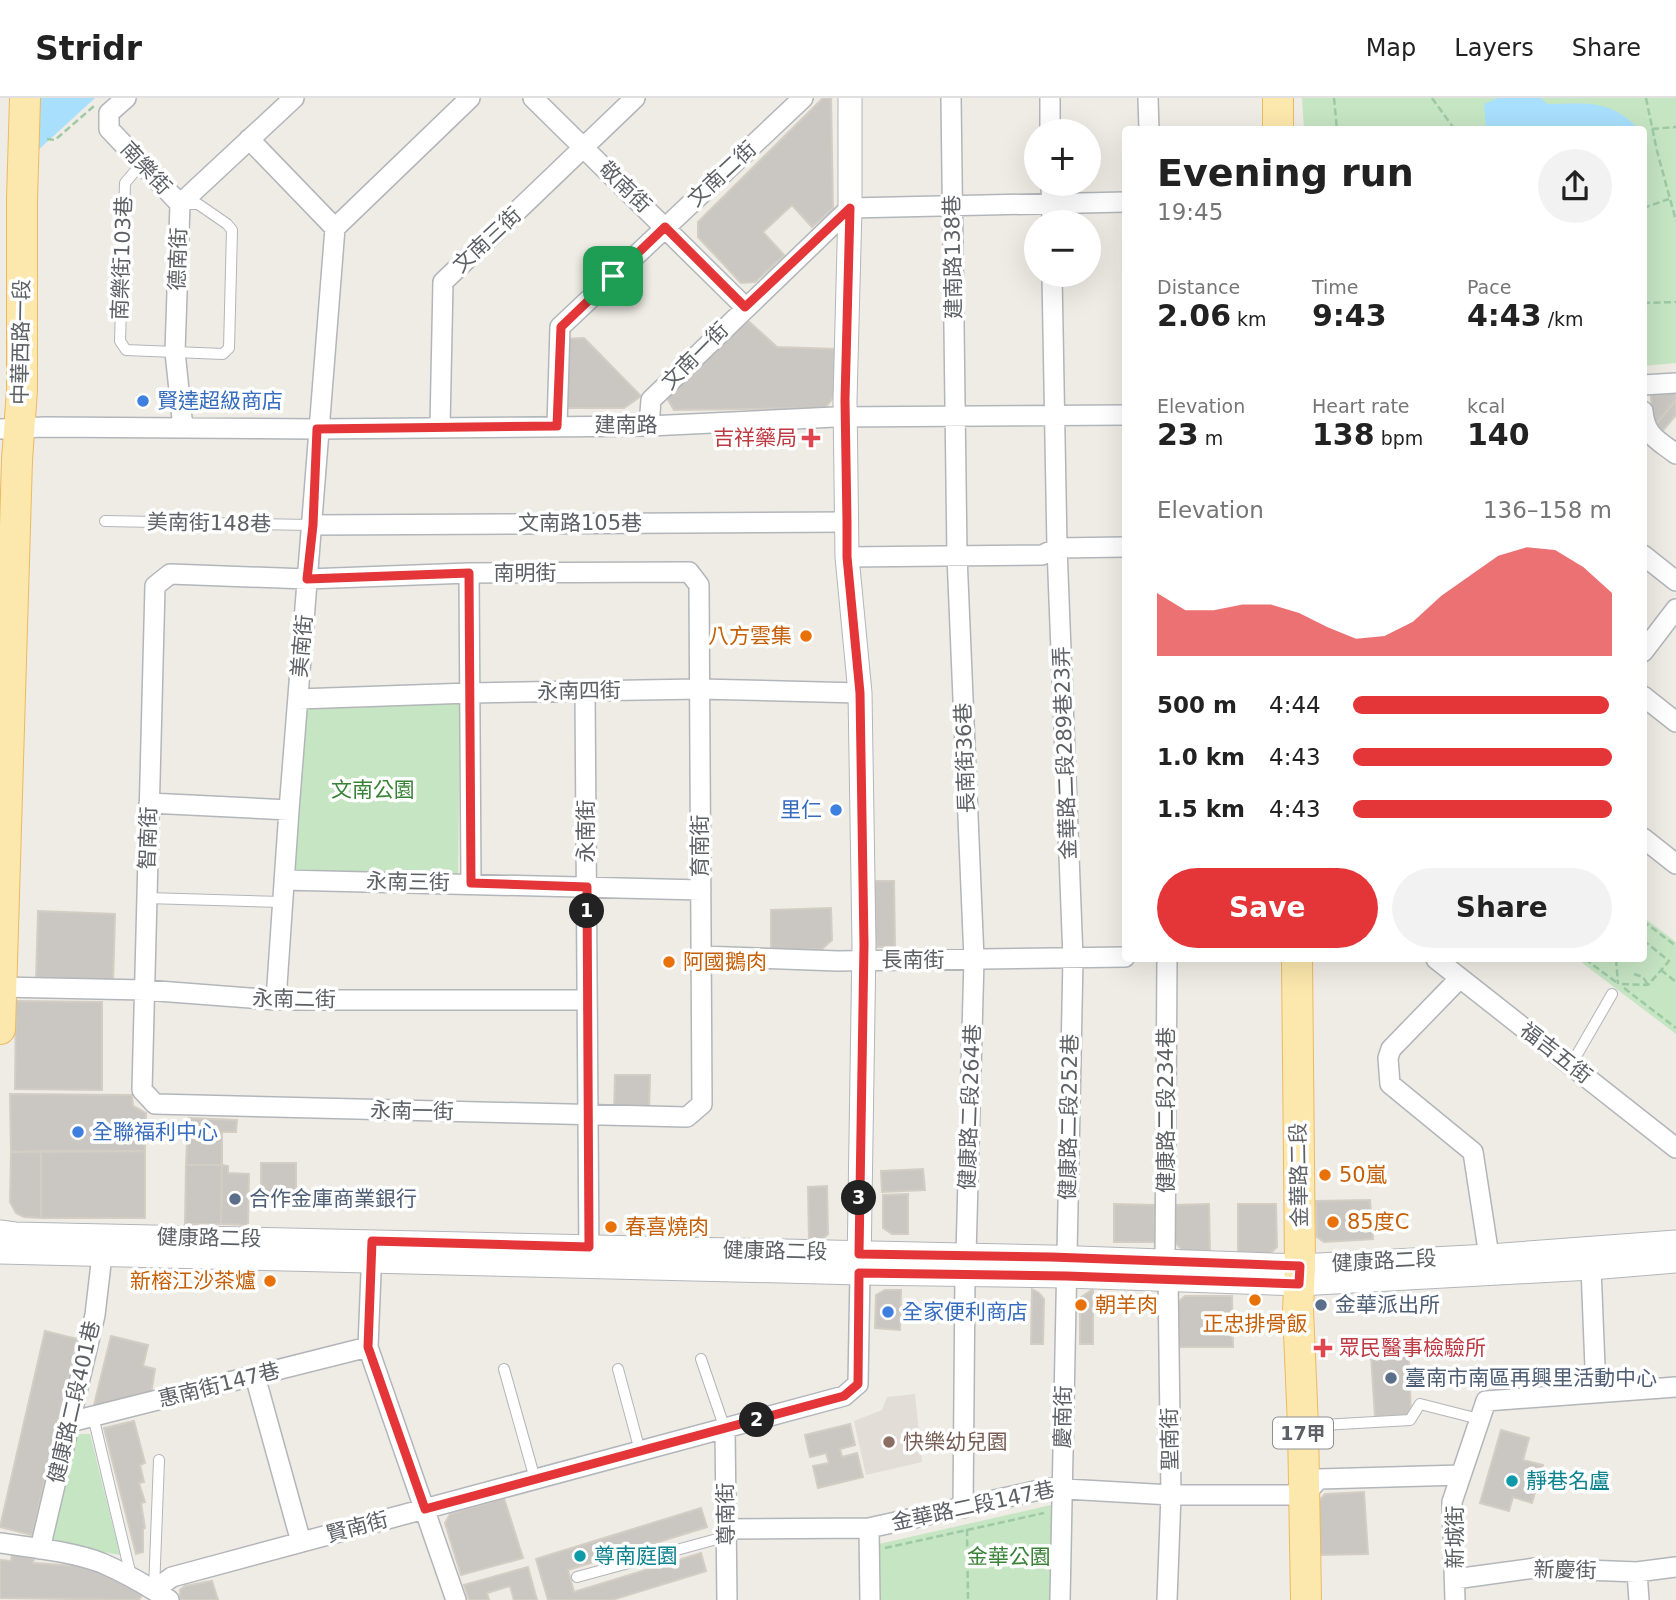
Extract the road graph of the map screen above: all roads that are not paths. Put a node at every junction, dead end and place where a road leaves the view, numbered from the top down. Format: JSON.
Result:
{"nodes":[{"id":1,"x":24,"y":98,"type":"edge"},
{"id":2,"x":126,"y":98,"type":"edge"},
{"id":3,"x":294,"y":98,"type":"edge"},
{"id":4,"x":470,"y":98,"type":"edge"},
{"id":5,"x":533,"y":98,"type":"edge"},
{"id":6,"x":635,"y":98,"type":"edge"},
{"id":7,"x":803,"y":98,"type":"edge"},
{"id":8,"x":850,"y":98,"type":"edge"},
{"id":9,"x":951,"y":98,"type":"edge"},
{"id":10,"x":1050,"y":98,"type":"edge"},
{"id":11,"x":1148,"y":98,"type":"edge"},
{"id":12,"x":1278,"y":98,"type":"edge"},
{"id":13,"x":1050,"y":119,"type":"edge"},
{"id":14,"x":1149,"y":126,"type":"edge"},
{"id":15,"x":1278,"y":126,"type":"edge"},
{"id":16,"x":248,"y":139,"type":"junction"},
{"id":17,"x":584,"y":148,"type":"junction"},
{"id":18,"x":141,"y":164,"type":"junction"},
{"id":19,"x":1122,"y":202,"type":"edge"},
{"id":20,"x":1051,"y":203,"type":"edge"},
{"id":21,"x":180,"y":204,"type":"junction"},
{"id":22,"x":952,"y":206,"type":"junction"},
{"id":23,"x":850,"y":208,"type":"junction"},
{"id":24,"x":665,"y":227,"type":"junction"},
{"id":25,"x":335,"y":228,"type":"junction"},
{"id":26,"x":1052,"y":287,"type":"edge"},
{"id":27,"x":745,"y":307,"type":"junction"},
{"id":28,"x":176,"y":352,"type":"junction"},
{"id":29,"x":1676,"y":383,"type":"edge"},
{"id":30,"x":1647,"y":386,"type":"edge"},
{"id":31,"x":1122,"y":415,"type":"edge"},
{"id":32,"x":955,"y":416,"type":"junction"},
{"id":33,"x":1054,"y":416,"type":"junction"},
{"id":34,"x":845,"y":417,"type":"junction"},
{"id":35,"x":440,"y":426,"type":"junction"},
{"id":36,"x":557,"y":426,"type":"junction"},
{"id":37,"x":649,"y":426,"type":"junction"},
{"id":38,"x":9,"y":428,"type":"edge"},
{"id":39,"x":183,"y":428,"type":"junction"},
{"id":40,"x":317,"y":429,"type":"junction"},
{"id":41,"x":1647,"y":430,"type":"edge"},
{"id":42,"x":1676,"y":454,"type":"edge"},
{"id":43,"x":105,"y":521,"type":"dead end"},
{"id":44,"x":847,"y":522,"type":"junction"},
{"id":45,"x":313,"y":525,"type":"junction"},
{"id":46,"x":1122,"y":547,"type":"edge"},
{"id":47,"x":1056,"y":548,"type":"junction"},
{"id":48,"x":957,"y":556,"type":"junction"},
{"id":49,"x":847,"y":557,"type":"junction"},
{"id":50,"x":1647,"y":558,"type":"edge"},
{"id":51,"x":689,"y":572,"type":"joint"},
{"id":52,"x":469,"y":573,"type":"junction"},
{"id":53,"x":307,"y":579,"type":"junction"},
{"id":54,"x":1676,"y":581,"type":"edge"},
{"id":55,"x":155,"y":586,"type":"joint"},
{"id":56,"x":1676,"y":609,"type":"edge"},
{"id":57,"x":1647,"y":647,"type":"edge"},
{"id":58,"x":699,"y":689,"type":"junction"},
{"id":59,"x":585,"y":691,"type":"junction"},
{"id":60,"x":470,"y":693,"type":"junction"},
{"id":61,"x":860,"y":693,"type":"junction"},
{"id":62,"x":298,"y":699,"type":"junction"},
{"id":63,"x":1647,"y":699,"type":"edge"},
{"id":64,"x":1676,"y":722,"type":"edge"},
{"id":65,"x":149,"y":803,"type":"junction"},
{"id":66,"x":289,"y":810,"type":"junction"},
{"id":67,"x":1647,"y":841,"type":"edge"},
{"id":68,"x":1676,"y":864,"type":"edge"},
{"id":69,"x":284,"y":880,"type":"junction"},
{"id":70,"x":471,"y":883,"type":"junction"},
{"id":71,"x":587,"y":887,"type":"junction"},
{"id":72,"x":701,"y":890,"type":"junction"},
{"id":73,"x":147,"y":898,"type":"junction"},
{"id":74,"x":282,"y":902,"type":"junction"},
{"id":75,"x":701,"y":956,"type":"junction"},
{"id":76,"x":1122,"y":957,"type":"edge"},
{"id":77,"x":1073,"y":958,"type":"junction"},
{"id":78,"x":863,"y":960,"type":"junction"},
{"id":79,"x":974,"y":960,"type":"junction"},
{"id":80,"x":1167,"y":962,"type":"edge"},
{"id":81,"x":1297,"y":962,"type":"edge"},
{"id":82,"x":1440,"y":962,"type":"edge"},
{"id":83,"x":1460,"y":978,"type":"junction"},
{"id":84,"x":1,"y":987,"type":"edge"},
{"id":85,"x":145,"y":990,"type":"junction"},
{"id":86,"x":1612,"y":994,"type":"dead end"},
{"id":87,"x":276,"y":1000,"type":"junction"},
{"id":88,"x":587,"y":1000,"type":"junction"},
{"id":89,"x":0,"y":1029,"type":"edge"},
{"id":90,"x":1571,"y":1065,"type":"junction"},
{"id":91,"x":142,"y":1090,"type":"joint"},
{"id":92,"x":588,"y":1115,"type":"junction"},
{"id":93,"x":687,"y":1118,"type":"joint"},
{"id":94,"x":1676,"y":1148,"type":"edge"},
{"id":95,"x":0,"y":1232,"type":"edge"},
{"id":96,"x":1676,"y":1242,"type":"edge"},
{"id":97,"x":372,"y":1251,"type":"junction"},
{"id":98,"x":0,"y":1252,"type":"edge"},
{"id":99,"x":102,"y":1255,"type":"junction"},
{"id":100,"x":589,"y":1256,"type":"junction"},
{"id":101,"x":1489,"y":1256,"type":"junction"},
{"id":102,"x":1676,"y":1261,"type":"edge"},
{"id":103,"x":859,"y":1264,"type":"junction"},
{"id":104,"x":965,"y":1265,"type":"junction"},
{"id":105,"x":1066,"y":1266,"type":"junction"},
{"id":106,"x":1591,"y":1268,"type":"junction"},
{"id":107,"x":1167,"y":1270,"type":"junction"},
{"id":108,"x":1300,"y":1275,"type":"junction"},
{"id":109,"x":368,"y":1347,"type":"junction"},
{"id":110,"x":701,"y":1359,"type":"dead end"},
{"id":111,"x":618,"y":1368,"type":"dead end"},
{"id":112,"x":504,"y":1369,"type":"dead end"},
{"id":113,"x":255,"y":1376,"type":"junction"},
{"id":114,"x":1676,"y":1387,"type":"edge"},
{"id":115,"x":1595,"y":1392,"type":"junction"},
{"id":116,"x":93,"y":1416,"type":"junction"},
{"id":117,"x":1479,"y":1419,"type":"junction"},
{"id":118,"x":70,"y":1422,"type":"junction"},
{"id":119,"x":1303,"y":1426,"type":"junction"},
{"id":120,"x":725,"y":1429,"type":"junction"},
{"id":121,"x":640,"y":1451,"type":"junction"},
{"id":122,"x":159,"y":1460,"type":"dead end"},
{"id":123,"x":1461,"y":1475,"type":"junction"},
{"id":124,"x":535,"y":1479,"type":"junction"},
{"id":125,"x":1062,"y":1487,"type":"junction"},
{"id":126,"x":1171,"y":1495,"type":"junction"},
{"id":127,"x":1304,"y":1495,"type":"junction"},
{"id":128,"x":963,"y":1508,"type":"junction"},
{"id":129,"x":425,"y":1509,"type":"junction"},
{"id":130,"x":869,"y":1528,"type":"junction"},
{"id":131,"x":726,"y":1530,"type":"junction"},
{"id":132,"x":301,"y":1542,"type":"junction"},
{"id":133,"x":0,"y":1543,"type":"edge"},
{"id":134,"x":40,"y":1549,"type":"junction"},
{"id":135,"x":1676,"y":1567,"type":"edge"},
{"id":136,"x":1637,"y":1572,"type":"junction"},
{"id":137,"x":131,"y":1577,"type":"junction"},
{"id":138,"x":577,"y":1577,"type":"dead end"},
{"id":139,"x":1455,"y":1578,"type":"junction"},
{"id":140,"x":161,"y":1597,"type":"edge"},
{"id":141,"x":456,"y":1600,"type":"edge"},
{"id":142,"x":727,"y":1600,"type":"edge"},
{"id":143,"x":870,"y":1600,"type":"edge"},
{"id":144,"x":1060,"y":1600,"type":"edge"},
{"id":145,"x":1167,"y":1600,"type":"edge"},
{"id":146,"x":1306,"y":1600,"type":"edge"},
{"id":147,"x":1455,"y":1600,"type":"edge"},
{"id":148,"x":1639,"y":1600,"type":"edge"}],
"edges":[{"from":1,"to":38,"type":"main road","name":"中華西路一段"},
{"from":2,"to":18,"type":"street","name":"南樂街"},
{"from":3,"to":16,"type":"street","name":"德南街"},
{"from":4,"to":25,"type":"street"},
{"from":5,"to":17,"type":"street","name":"敬南街"},
{"from":6,"to":17,"type":"street","name":"文南三街"},
{"from":7,"to":24,"type":"street","name":"文南二街"},
{"from":8,"to":23,"type":"street"},
{"from":9,"to":22,"type":"street","name":"建南路138巷"},
{"from":10,"to":13,"type":"street"},
{"from":11,"to":14,"type":"street"},
{"from":12,"to":15,"type":"main road"},
{"from":16,"to":21,"type":"street","name":"德南街"},
{"from":16,"to":25,"type":"street"},
{"from":17,"to":24,"type":"street","name":"敬南街"},
{"from":17,"to":35,"type":"street","name":"文南三街"},
{"from":18,"to":21,"type":"street","name":"南樂街"},
{"from":18,"to":28,"type":"lane","name":"南樂街103巷"},
{"from":19,"to":20,"type":"street"},
{"from":20,"to":22,"type":"street"},
{"from":21,"to":28,"type":"street","name":"德南街"},
{"from":21,"to":28,"type":"lane"},
{"from":22,"to":23,"type":"street"},
{"from":22,"to":32,"type":"street","name":"建南路138巷"},
{"from":23,"to":27,"type":"street","name":"文南一街"},
{"from":23,"to":34,"type":"street"},
{"from":24,"to":27,"type":"street","name":"敬南街"},
{"from":24,"to":36,"type":"street","name":"文南二街"},
{"from":25,"to":40,"type":"street","name":"美南街"},
{"from":26,"to":33,"type":"street","name":"金華路二段289巷23弄"},
{"from":27,"to":37,"type":"street","name":"文南一街"},
{"from":28,"to":39,"type":"street","name":"德南街"},
{"from":29,"to":30,"type":"street"},
{"from":31,"to":33,"type":"street","name":"建南路"},
{"from":32,"to":33,"type":"street","name":"建南路"},
{"from":32,"to":34,"type":"street","name":"建南路"},
{"from":32,"to":48,"type":"street","name":"建南路138巷"},
{"from":33,"to":47,"type":"street","name":"金華路二段289巷23弄"},
{"from":34,"to":37,"type":"street","name":"建南路"},
{"from":34,"to":44,"type":"street"},
{"from":35,"to":36,"type":"street","name":"建南路"},
{"from":35,"to":40,"type":"street","name":"建南路"},
{"from":36,"to":37,"type":"street","name":"建南路"},
{"from":38,"to":39,"type":"street","name":"建南路"},
{"from":38,"to":84,"type":"main road","name":"中華西路一段"},
{"from":39,"to":40,"type":"street","name":"建南路"},
{"from":40,"to":45,"type":"street","name":"美南街"},
{"from":41,"to":42,"type":"street"},
{"from":43,"to":45,"type":"lane","name":"美南街148巷"},
{"from":44,"to":45,"type":"street","name":"文南路105巷"},
{"from":44,"to":49,"type":"street"},
{"from":45,"to":53,"type":"street","name":"美南街"},
{"from":46,"to":47,"type":"street"},
{"from":47,"to":48,"type":"street"},
{"from":47,"to":77,"type":"street","name":"金華路二段289巷23弄"},
{"from":48,"to":49,"type":"street"},
{"from":48,"to":79,"type":"street","name":"長南街36巷"},
{"from":49,"to":61,"type":"street"},
{"from":50,"to":54,"type":"street"},
{"from":51,"to":52,"type":"street","name":"南明街"},
{"from":51,"to":58,"type":"street","name":"育南街"},
{"from":52,"to":53,"type":"street","name":"南明街"},
{"from":52,"to":60,"type":"street"},
{"from":53,"to":55,"type":"street","name":"南明街"},
{"from":53,"to":62,"type":"street","name":"美南街"},
{"from":55,"to":65,"type":"street","name":"智南街"},
{"from":56,"to":57,"type":"street"},
{"from":58,"to":59,"type":"street","name":"永南四街"},
{"from":58,"to":61,"type":"street","name":"永南四街"},
{"from":58,"to":72,"type":"street","name":"育南街"},
{"from":59,"to":60,"type":"street","name":"永南四街"},
{"from":59,"to":71,"type":"street","name":"永南街"},
{"from":60,"to":62,"type":"street","name":"永南四街"},
{"from":60,"to":70,"type":"street"},
{"from":61,"to":78,"type":"street"},
{"from":62,"to":66,"type":"street","name":"美南街"},
{"from":63,"to":64,"type":"street"},
{"from":65,"to":66,"type":"street"},
{"from":65,"to":73,"type":"street","name":"智南街"},
{"from":66,"to":69,"type":"street","name":"美南街"},
{"from":67,"to":68,"type":"street"},
{"from":69,"to":70,"type":"street","name":"永南三街"},
{"from":69,"to":74,"type":"street","name":"美南街"},
{"from":70,"to":71,"type":"street","name":"永南三街"},
{"from":71,"to":72,"type":"street","name":"永南三街"},
{"from":71,"to":88,"type":"street","name":"永南街"},
{"from":72,"to":75,"type":"street","name":"育南街"},
{"from":73,"to":74,"type":"lane"},
{"from":73,"to":85,"type":"street","name":"智南街"},
{"from":74,"to":87,"type":"street","name":"美南街"},
{"from":75,"to":78,"type":"street","name":"長南街"},
{"from":75,"to":93,"type":"street","name":"育南街"},
{"from":76,"to":77,"type":"street","name":"長南街"},
{"from":77,"to":79,"type":"street","name":"長南街"},
{"from":77,"to":105,"type":"street","name":"健康路二段252巷"},
{"from":78,"to":79,"type":"street","name":"長南街"},
{"from":78,"to":103,"type":"street"},
{"from":79,"to":104,"type":"street","name":"健康路二段264巷"},
{"from":80,"to":107,"type":"street","name":"健康路二段234巷"},
{"from":81,"to":108,"type":"main road","name":"金華路二段","number":"17甲"},
{"from":82,"to":83,"type":"street","name":"福吉五街"},
{"from":83,"to":90,"type":"street","name":"福吉五街"},
{"from":83,"to":101,"type":"street"},
{"from":84,"to":85,"type":"street","name":"永南二街"},
{"from":84,"to":89,"type":"main road","name":"中華西路一段"},
{"from":85,"to":87,"type":"street","name":"永南二街"},
{"from":85,"to":91,"type":"street","name":"智南街"},
{"from":86,"to":90,"type":"lane"},
{"from":87,"to":88,"type":"street","name":"永南二街"},
{"from":88,"to":92,"type":"street","name":"永南街"},
{"from":90,"to":94,"type":"street","name":"福吉五街"},
{"from":91,"to":92,"type":"street","name":"永南一街"},
{"from":92,"to":93,"type":"street","name":"永南一街"},
{"from":92,"to":100,"type":"street","name":"永南街"},
{"from":95,"to":97,"type":"street","name":"健康路二段"},
{"from":96,"to":101,"type":"street","name":"健康路二段"},
{"from":97,"to":99,"type":"street","name":"健康路二段"},
{"from":97,"to":100,"type":"street","name":"健康路二段"},
{"from":97,"to":109,"type":"street"},
{"from":98,"to":99,"type":"street","name":"健康路二段"},
{"from":99,"to":118,"type":"street","name":"健康路二段401巷"},
{"from":100,"to":103,"type":"street","name":"健康路二段"},
{"from":101,"to":108,"type":"street","name":"健康路二段"},
{"from":102,"to":106,"type":"street","name":"健康路二段"},
{"from":103,"to":104,"type":"street","name":"健康路二段"},
{"from":103,"to":120,"type":"street","name":"賢南街"},
{"from":104,"to":105,"type":"street","name":"健康路二段"},
{"from":104,"to":128,"type":"street","name":"健康路二段264巷"},
{"from":105,"to":107,"type":"street","name":"健康路二段"},
{"from":105,"to":125,"type":"street","name":"慶南街"},
{"from":106,"to":108,"type":"street","name":"健康路二段"},
{"from":106,"to":115,"type":"street"},
{"from":107,"to":108,"type":"street","name":"健康路二段"},
{"from":107,"to":126,"type":"street","name":"聖南街"},
{"from":108,"to":119,"type":"main road","name":"金華路二段","number":"17甲"},
{"from":109,"to":113,"type":"street","name":"惠南街147巷"},
{"from":109,"to":129,"type":"street"},
{"from":110,"to":120,"type":"lane"},
{"from":111,"to":121,"type":"lane"},
{"from":112,"to":124,"type":"lane"},
{"from":113,"to":116,"type":"street","name":"惠南街147巷"},
{"from":113,"to":132,"type":"street"},
{"from":114,"to":115,"type":"street"},
{"from":115,"to":117,"type":"street"},
{"from":116,"to":118,"type":"street","name":"惠南街147巷"},
{"from":116,"to":137,"type":"lane"},
{"from":117,"to":119,"type":"lane"},
{"from":117,"to":123,"type":"street","name":"新城街"},
{"from":118,"to":134,"type":"street","name":"健康路二段401巷"},
{"from":119,"to":127,"type":"main road","name":"金華路二段","number":"17甲"},
{"from":120,"to":121,"type":"street","name":"賢南街"},
{"from":120,"to":131,"type":"street","name":"尊南街"},
{"from":121,"to":124,"type":"street","name":"賢南街"},
{"from":122,"to":140,"type":"lane"},
{"from":123,"to":127,"type":"street"},
{"from":123,"to":139,"type":"street","name":"新城街"},
{"from":124,"to":129,"type":"street","name":"賢南街"},
{"from":125,"to":126,"type":"street","name":"金華路二段147巷"},
{"from":125,"to":128,"type":"street","name":"金華路二段147巷"},
{"from":125,"to":144,"type":"street","name":"慶南街"},
{"from":126,"to":127,"type":"street","name":"金華路二段147巷"},
{"from":126,"to":145,"type":"street","name":"聖南街"},
{"from":127,"to":146,"type":"main road","name":"金華路二段","number":"17甲"},
{"from":128,"to":130,"type":"street","name":"金華路二段147巷"},
{"from":129,"to":132,"type":"street","name":"賢南街"},
{"from":129,"to":141,"type":"street"},
{"from":130,"to":131,"type":"street","name":"金華路二段147巷"},
{"from":130,"to":143,"type":"street"},
{"from":131,"to":138,"type":"lane"},
{"from":131,"to":142,"type":"street","name":"尊南街"},
{"from":132,"to":140,"type":"street","name":"賢南街"},
{"from":133,"to":134,"type":"street"},
{"from":134,"to":137,"type":"street"},
{"from":135,"to":136,"type":"street","name":"新慶街"},
{"from":136,"to":139,"type":"street","name":"新慶街"},
{"from":136,"to":148,"type":"street"},
{"from":137,"to":140,"type":"street"},
{"from":139,"to":147,"type":"street","name":"新城街"}]}
